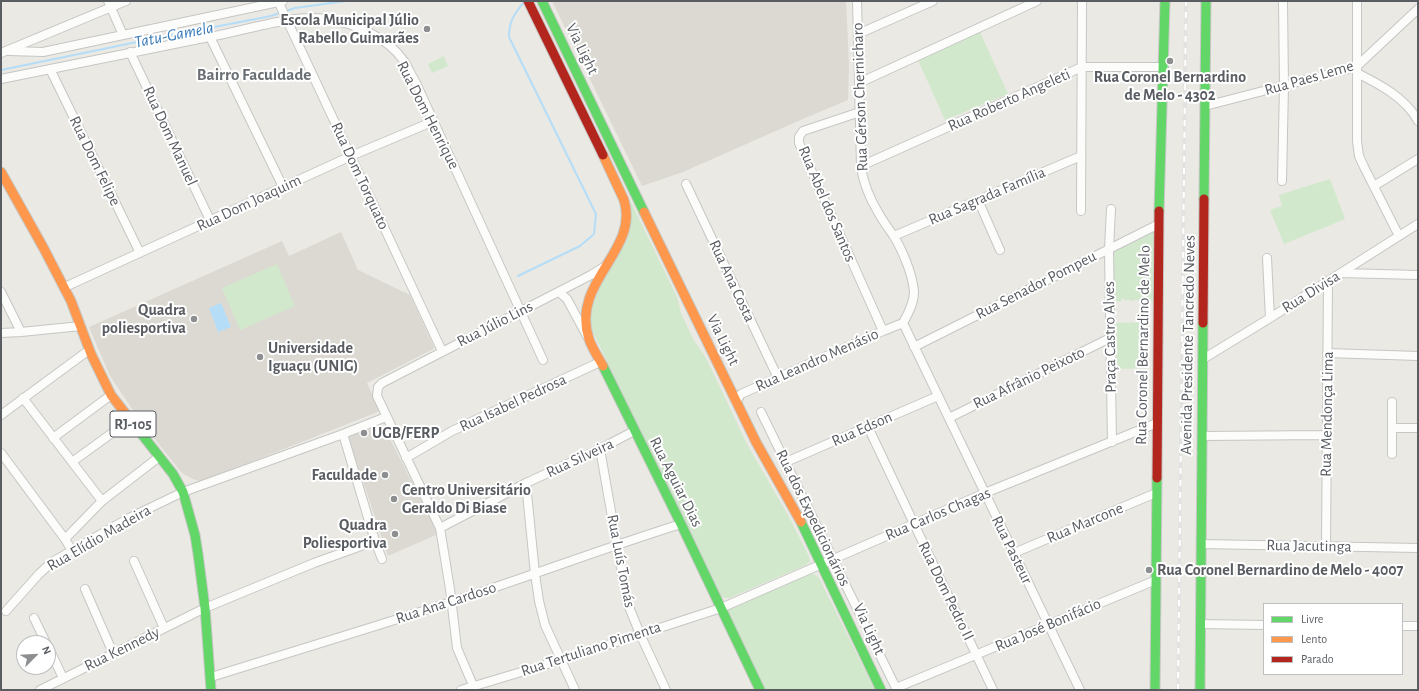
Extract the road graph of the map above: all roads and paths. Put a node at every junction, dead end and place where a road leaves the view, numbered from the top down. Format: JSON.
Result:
{"nodes":[{"id":1,"x":126,"y":1,"type":"edge"},
{"id":2,"x":528,"y":1,"type":"edge"},
{"id":3,"x":542,"y":1,"type":"edge"},
{"id":4,"x":857,"y":1,"type":"edge"},
{"id":5,"x":933,"y":1,"type":"edge"},
{"id":6,"x":1037,"y":1,"type":"edge"},
{"id":7,"x":1082,"y":1,"type":"edge"},
{"id":8,"x":1165,"y":1,"type":"edge"},
{"id":9,"x":1206,"y":1,"type":"edge"},
{"id":10,"x":1283,"y":1,"type":"edge"},
{"id":11,"x":1357,"y":1,"type":"edge"},
{"id":12,"x":281,"y":3,"type":"edge"},
{"id":13,"x":109,"y":4,"type":"edge"},
{"id":14,"x":1418,"y":8,"type":"edge"},
{"id":15,"x":287,"y":18,"type":"junction"},
{"id":16,"x":858,"y":34,"type":"junction"},
{"id":17,"x":123,"y":35,"type":"junction"},
{"id":18,"x":210,"y":37,"type":"junction"},
{"id":19,"x":9,"y":50,"type":"junction"},
{"id":20,"x":130,"y":52,"type":"junction"},
{"id":21,"x":1,"y":53,"type":"edge"},
{"id":22,"x":1082,"y":67,"type":"junction"},
{"id":23,"x":1164,"y":67,"type":"junction"},
{"id":24,"x":50,"y":69,"type":"junction"},
{"id":25,"x":1357,"y":70,"type":"junction"},
{"id":26,"x":1,"y":79,"type":"edge"},
{"id":27,"x":859,"y":83,"type":"junction"},
{"id":28,"x":1284,"y":86,"type":"junction"},
{"id":29,"x":1205,"y":106,"type":"junction"},
{"id":30,"x":860,"y":112,"type":"junction"},
{"id":31,"x":434,"y":121,"type":"junction"},
{"id":32,"x":1418,"y":121,"type":"edge"},
{"id":33,"x":351,"y":156,"type":"junction"},
{"id":34,"x":1081,"y":156,"type":"junction"},
{"id":35,"x":1418,"y":159,"type":"edge"},
{"id":36,"x":861,"y":166,"type":"junction"},
{"id":37,"x":1,"y":172,"type":"edge"},
{"id":38,"x":1282,"y":181,"type":"dead end"},
{"id":39,"x":686,"y":184,"type":"dead end"},
{"id":40,"x":1374,"y":186,"type":"junction"},
{"id":41,"x":282,"y":187,"type":"junction"},
{"id":42,"x":978,"y":200,"type":"junction"},
{"id":43,"x":1111,"y":209,"type":"dead end"},
{"id":44,"x":1081,"y":210,"type":"dead end"},
{"id":45,"x":210,"y":220,"type":"junction"},
{"id":46,"x":1159,"y":224,"type":"junction"},
{"id":47,"x":1418,"y":224,"type":"edge"},
{"id":48,"x":894,"y":236,"type":"junction"},
{"id":49,"x":1399,"y":236,"type":"junction"},
{"id":50,"x":1109,"y":249,"type":"junction"},
{"id":51,"x":1000,"y":250,"type":"dead end"},
{"id":52,"x":140,"y":253,"type":"junction"},
{"id":53,"x":1267,"y":258,"type":"dead end"},
{"id":54,"x":606,"y":265,"type":"junction"},
{"id":55,"x":1340,"y":273,"type":"junction"},
{"id":56,"x":1418,"y":275,"type":"edge"},
{"id":57,"x":1328,"y":281,"type":"junction"},
{"id":58,"x":65,"y":287,"type":"junction"},
{"id":59,"x":1,"y":292,"type":"edge"},
{"id":60,"x":559,"y":292,"type":"junction"},
{"id":61,"x":520,"y":311,"type":"junction"},
{"id":62,"x":1270,"y":318,"type":"junction"},
{"id":63,"x":902,"y":323,"type":"junction"},
{"id":64,"x":81,"y":326,"type":"junction"},
{"id":65,"x":883,"y":331,"type":"junction"},
{"id":66,"x":22,"y":332,"type":"junction"},
{"id":67,"x":1,"y":333,"type":"edge"},
{"id":68,"x":1110,"y":338,"type":"junction"},
{"id":69,"x":589,"y":339,"type":"junction"},
{"id":70,"x":914,"y":347,"type":"junction"},
{"id":71,"x":89,"y":350,"type":"junction"},
{"id":72,"x":442,"y":351,"type":"junction"},
{"id":73,"x":1327,"y":353,"type":"junction"},
{"id":74,"x":1418,"y":356,"type":"edge"},
{"id":75,"x":1203,"y":359,"type":"junction"},
{"id":76,"x":543,"y":360,"type":"dead end"},
{"id":77,"x":600,"y":362,"type":"junction"},
{"id":78,"x":778,"y":378,"type":"junction"},
{"id":79,"x":111,"y":395,"type":"junction"},
{"id":80,"x":938,"y":396,"type":"junction"},
{"id":81,"x":23,"y":398,"type":"junction"},
{"id":82,"x":736,"y":402,"type":"junction"},
{"id":83,"x":1392,"y":402,"type":"dead end"},
{"id":84,"x":761,"y":412,"type":"dead end"},
{"id":85,"x":1,"y":415,"type":"edge"},
{"id":86,"x":386,"y":417,"type":"junction"},
{"id":87,"x":948,"y":418,"type":"junction"},
{"id":88,"x":130,"y":420,"type":"junction"},
{"id":89,"x":1157,"y":423,"type":"junction"},
{"id":90,"x":868,"y":427,"type":"junction"},
{"id":91,"x":1393,"y":428,"type":"junction"},
{"id":92,"x":1418,"y":428,"type":"edge"},
{"id":93,"x":634,"y":431,"type":"junction"},
{"id":94,"x":343,"y":434,"type":"junction"},
{"id":95,"x":1326,"y":435,"type":"junction"},
{"id":96,"x":1202,"y":436,"type":"junction"},
{"id":97,"x":53,"y":438,"type":"junction"},
{"id":98,"x":1112,"y":442,"type":"junction"},
{"id":99,"x":600,"y":449,"type":"junction"},
{"id":100,"x":1,"y":453,"type":"edge"},
{"id":101,"x":1392,"y":454,"type":"dead end"},
{"id":102,"x":159,"y":457,"type":"junction"},
{"id":103,"x":406,"y":458,"type":"junction"},
{"id":104,"x":72,"y":462,"type":"junction"},
{"id":105,"x":786,"y":462,"type":"junction"},
{"id":106,"x":526,"y":483,"type":"junction"},
{"id":107,"x":183,"y":492,"type":"junction"},
{"id":108,"x":985,"y":493,"type":"junction"},
{"id":109,"x":1156,"y":493,"type":"junction"},
{"id":110,"x":102,"y":501,"type":"junction"},
{"id":111,"x":681,"y":524,"type":"junction"},
{"id":112,"x":914,"y":524,"type":"junction"},
{"id":113,"x":440,"y":528,"type":"junction"},
{"id":114,"x":65,"y":539,"type":"junction"},
{"id":115,"x":375,"y":541,"type":"junction"},
{"id":116,"x":617,"y":544,"type":"junction"},
{"id":117,"x":1201,"y":544,"type":"junction"},
{"id":118,"x":1326,"y":546,"type":"junction"},
{"id":119,"x":1418,"y":548,"type":"edge"},
{"id":120,"x":72,"y":551,"type":"junction"},
{"id":121,"x":1014,"y":553,"type":"junction"},
{"id":122,"x":382,"y":559,"type":"dead end"},
{"id":123,"x":834,"y":559,"type":"junction"},
{"id":124,"x":134,"y":561,"type":"dead end"},
{"id":125,"x":822,"y":564,"type":"junction"},
{"id":126,"x":535,"y":574,"type":"junction"},
{"id":127,"x":1156,"y":580,"type":"junction"},
{"id":128,"x":84,"y":589,"type":"dead end"},
{"id":129,"x":451,"y":602,"type":"junction"},
{"id":130,"x":204,"y":608,"type":"junction"},
{"id":131,"x":721,"y":608,"type":"junction"},
{"id":132,"x":6,"y":611,"type":"dead end"},
{"id":133,"x":34,"y":618,"type":"dead end"},
{"id":134,"x":1049,"y":624,"type":"junction"},
{"id":135,"x":1200,"y":624,"type":"junction"},
{"id":136,"x":1263,"y":625,"type":"edge"},
{"id":137,"x":1403,"y":626,"type":"edge"},
{"id":138,"x":1418,"y":626,"type":"edge"},
{"id":139,"x":164,"y":628,"type":"junction"},
{"id":140,"x":640,"y":634,"type":"junction"},
{"id":141,"x":42,"y":635,"type":"edge"},
{"id":142,"x":113,"y":653,"type":"junction"},
{"id":143,"x":977,"y":655,"type":"junction"},
{"id":144,"x":561,"y":660,"type":"junction"},
{"id":145,"x":56,"y":663,"type":"edge"},
{"id":146,"x":211,"y":677,"type":"junction"},
{"id":147,"x":63,"y":678,"type":"junction"},
{"id":148,"x":474,"y":688,"type":"edge"},
{"id":149,"x":896,"y":689,"type":"edge"},
{"id":150,"x":40,"y":690,"type":"edge"},
{"id":151,"x":211,"y":690,"type":"edge"},
{"id":152,"x":460,"y":690,"type":"edge"},
{"id":153,"x":575,"y":690,"type":"edge"},
{"id":154,"x":666,"y":690,"type":"edge"},
{"id":155,"x":760,"y":690,"type":"edge"},
{"id":156,"x":881,"y":690,"type":"edge"},
{"id":157,"x":993,"y":690,"type":"edge"},
{"id":158,"x":1080,"y":690,"type":"edge"},
{"id":159,"x":1155,"y":690,"type":"edge"},
{"id":160,"x":1200,"y":690,"type":"edge"}],
"edges":[{"from":1,"to":13,"type":"street"},
{"from":2,"to":54,"type":"main road","name":"Via Light"},
{"from":3,"to":82,"type":"main road","name":"Via Light"},
{"from":4,"to":16,"type":"street","name":"Rua Gérson Chernicharo"},
{"from":5,"to":16,"type":"street"},
{"from":6,"to":27,"type":"street"},
{"from":7,"to":22,"type":"street"},
{"from":8,"to":23,"type":"main road","name":"Rua Coronel Bernardino de Melo"},
{"from":9,"to":29,"type":"main road","name":"Avenida Presidente Tancredo Neves"},
{"from":10,"to":28,"type":"street"},
{"from":11,"to":25,"type":"street"},
{"from":12,"to":15,"type":"street","name":"Rua Dom Torquato"},
{"from":12,"to":17,"type":"street"},
{"from":13,"to":17,"type":"street"},
{"from":13,"to":19,"type":"street"},
{"from":14,"to":25,"type":"street","name":"Rua Paes Leme"},
{"from":15,"to":18,"type":"street","name":"Rua Dom Henrique"},
{"from":15,"to":31,"type":"street","name":"Rua Dom Henrique"},
{"from":15,"to":33,"type":"street","name":"Rua Dom Torquato"},
{"from":16,"to":27,"type":"street","name":"Rua Gérson Chernicharo"},
{"from":17,"to":19,"type":"street"},
{"from":18,"to":20,"type":"street","name":"Rua Dom Henrique"},
{"from":18,"to":41,"type":"street"},
{"from":19,"to":21,"type":"street"},
{"from":20,"to":24,"type":"street","name":"Rua Dom Henrique"},
{"from":20,"to":45,"type":"street","name":"Rua Dom Manuel"},
{"from":22,"to":23,"type":"street","name":"Rua Roberto Angeleti"},
{"from":22,"to":34,"type":"street"},
{"from":22,"to":36,"type":"street","name":"Rua Roberto Angeleti"},
{"from":23,"to":46,"type":"main road","name":"Rua Coronel Bernardino de Melo"},
{"from":24,"to":26,"type":"street","name":"Rua Dom Henrique"},
{"from":24,"to":52,"type":"street","name":"Rua Dom Felipe"},
{"from":25,"to":28,"type":"street","name":"Rua Paes Leme"},
{"from":25,"to":32,"type":"street"},
{"from":25,"to":40,"type":"street"},
{"from":27,"to":30,"type":"street","name":"Rua Gérson Chernicharo"},
{"from":28,"to":29,"type":"street","name":"Rua Paes Leme"},
{"from":28,"to":38,"type":"street"},
{"from":29,"to":75,"type":"main road","name":"Avenida Presidente Tancredo Neves"},
{"from":30,"to":36,"type":"street","name":"Rua Gérson Chernicharo"},
{"from":30,"to":65,"type":"street","name":"Rua Abel dos Santos"},
{"from":31,"to":33,"type":"street","name":"Rua Dom Joaquim"},
{"from":31,"to":61,"type":"street","name":"Rua Dom Henrique"},
{"from":33,"to":41,"type":"street","name":"Rua Dom Joaquim"},
{"from":33,"to":72,"type":"street","name":"Rua Dom Torquato"},
{"from":34,"to":42,"type":"street","name":"Rua Sagrada Família"},
{"from":34,"to":44,"type":"street"},
{"from":35,"to":40,"type":"street"},
{"from":36,"to":48,"type":"street","name":"Rua Gérson Chernicharo"},
{"from":37,"to":58,"type":"main road","number":"RJ-105"},
{"from":39,"to":78,"type":"street","name":"Rua Ana Costa"},
{"from":40,"to":49,"type":"street"},
{"from":41,"to":45,"type":"street","name":"Rua Dom Joaquim"},
{"from":42,"to":48,"type":"street","name":"Rua Sagrada Família"},
{"from":42,"to":51,"type":"street"},
{"from":43,"to":50,"type":"street","name":"Praça Castro Alves"},
{"from":45,"to":52,"type":"street","name":"Rua Dom Joaquim"},
{"from":46,"to":50,"type":"street","name":"Rua Senador Pompeu"},
{"from":46,"to":89,"type":"main road","name":"Rua Coronel Bernardino de Melo"},
{"from":47,"to":49,"type":"street","name":"Rua Divisa"},
{"from":48,"to":63,"type":"street","name":"Rua Gérson Chernicharo"},
{"from":49,"to":55,"type":"street","name":"Rua Divisa"},
{"from":50,"to":68,"type":"street","name":"Praça Castro Alves"},
{"from":50,"to":70,"type":"street","name":"Rua Senador Pompeu"},
{"from":52,"to":58,"type":"street","name":"Rua Dom Joaquim"},
{"from":53,"to":62,"type":"street"},
{"from":54,"to":60,"type":"street","name":"Rua Júlio Lins"},
{"from":54,"to":69,"type":"main road","name":"Via Light"},
{"from":55,"to":56,"type":"street"},
{"from":55,"to":57,"type":"street","name":"Rua Divisa"},
{"from":57,"to":62,"type":"street","name":"Rua Divisa"},
{"from":57,"to":73,"type":"street","name":"Rua Mendonça Lima"},
{"from":58,"to":64,"type":"main road","number":"RJ-105"},
{"from":59,"to":66,"type":"street"},
{"from":60,"to":61,"type":"street","name":"Rua Júlio Lins"},
{"from":60,"to":69,"type":"street","name":"Rua Aguiar Dias"},
{"from":61,"to":72,"type":"street","name":"Rua Júlio Lins"},
{"from":61,"to":76,"type":"street","name":"Rua Dom Henrique"},
{"from":62,"to":75,"type":"street","name":"Rua Divisa"},
{"from":63,"to":65,"type":"street","name":"Rua Leandro Menásio"},
{"from":63,"to":70,"type":"street","name":"Rua Pasteur"},
{"from":64,"to":66,"type":"street"},
{"from":64,"to":71,"type":"main road","number":"RJ-105"},
{"from":65,"to":78,"type":"street","name":"Rua Leandro Menásio"},
{"from":66,"to":67,"type":"street"},
{"from":68,"to":87,"type":"street","name":"Rua Afrânio Peixoto"},
{"from":68,"to":98,"type":"street","name":"Praça Castro Alves"},
{"from":69,"to":77,"type":"main road","name":"Rua Aguiar Dias"},
{"from":70,"to":80,"type":"street","name":"Rua Pasteur"},
{"from":71,"to":79,"type":"main road","number":"RJ-105"},
{"from":71,"to":81,"type":"street"},
{"from":72,"to":86,"type":"street","name":"Rua Júlio Lins"},
{"from":73,"to":74,"type":"street"},
{"from":73,"to":95,"type":"street","name":"Rua Mendonça Lima"},
{"from":75,"to":96,"type":"main road","name":"Avenida Presidente Tancredo Neves"},
{"from":77,"to":93,"type":"main road","name":"Rua Aguiar Dias"},
{"from":77,"to":103,"type":"street","name":"Rua Isabel Pedrosa"},
{"from":78,"to":82,"type":"street","name":"Rua Leandro Menásio"},
{"from":79,"to":88,"type":"main road","number":"RJ-105"},
{"from":79,"to":97,"type":"street"},
{"from":80,"to":87,"type":"street","name":"Rua Pasteur"},
{"from":80,"to":90,"type":"street","name":"Rua Edson"},
{"from":81,"to":85,"type":"street"},
{"from":81,"to":97,"type":"street"},
{"from":82,"to":125,"type":"main road","name":"Via Light"},
{"from":83,"to":91,"type":"street"},
{"from":84,"to":105,"type":"street","name":"Rua dos Expedicionários"},
{"from":86,"to":94,"type":"street","name":"Rua Elídio Madeira"},
{"from":86,"to":103,"type":"street"},
{"from":87,"to":108,"type":"street","name":"Rua Pasteur"},
{"from":88,"to":102,"type":"main road","number":"RJ-105"},
{"from":88,"to":104,"type":"street"},
{"from":89,"to":98,"type":"street","name":"Rua Carlos Chagas"},
{"from":89,"to":109,"type":"main road","name":"Rua Coronel Bernardino de Melo"},
{"from":90,"to":105,"type":"street","name":"Rua Edson"},
{"from":90,"to":112,"type":"street","name":"Rua Dom Pedro II"},
{"from":91,"to":92,"type":"street"},
{"from":91,"to":101,"type":"street"},
{"from":93,"to":99,"type":"street","name":"Rua Silveira"},
{"from":93,"to":111,"type":"main road","name":"Rua Aguiar Dias"},
{"from":94,"to":107,"type":"street","name":"Rua Elídio Madeira"},
{"from":94,"to":115,"type":"street"},
{"from":95,"to":96,"type":"street"},
{"from":95,"to":118,"type":"street","name":"Rua Mendonça Lima"},
{"from":96,"to":117,"type":"main road","name":"Avenida Presidente Tancredo Neves"},
{"from":97,"to":104,"type":"street"},
{"from":98,"to":108,"type":"street","name":"Rua Carlos Chagas"},
{"from":99,"to":106,"type":"street","name":"Rua Silveira"},
{"from":99,"to":116,"type":"street","name":"Rua Luís Tomás"},
{"from":100,"to":114,"type":"street"},
{"from":102,"to":107,"type":"main road","number":"RJ-105"},
{"from":102,"to":110,"type":"street"},
{"from":103,"to":113,"type":"street"},
{"from":104,"to":110,"type":"street"},
{"from":105,"to":123,"type":"street","name":"Rua dos Expedicionários"},
{"from":106,"to":113,"type":"street","name":"Rua Silveira"},
{"from":106,"to":126,"type":"street"},
{"from":107,"to":120,"type":"street","name":"Rua Elídio Madeira"},
{"from":107,"to":130,"type":"main road","number":"RJ-105"},
{"from":108,"to":112,"type":"street","name":"Rua Carlos Chagas"},
{"from":108,"to":121,"type":"street","name":"Rua Pasteur"},
{"from":109,"to":121,"type":"street","name":"Rua Marcone"},
{"from":109,"to":127,"type":"main road","name":"Rua Coronel Bernardino de Melo"},
{"from":110,"to":114,"type":"street"},
{"from":111,"to":116,"type":"street","name":"Rua Ana Cardoso"},
{"from":111,"to":131,"type":"main road","name":"Rua Aguiar Dias"},
{"from":112,"to":123,"type":"street","name":"Rua Carlos Chagas"},
{"from":112,"to":143,"type":"street","name":"Rua Dom Pedro II"},
{"from":113,"to":129,"type":"street"},
{"from":114,"to":120,"type":"street"},
{"from":115,"to":122,"type":"street"},
{"from":115,"to":130,"type":"street","name":"Rua Kennedy"},
{"from":116,"to":126,"type":"street","name":"Rua Ana Cardoso"},
{"from":116,"to":140,"type":"street","name":"Rua Luís Tomás"},
{"from":117,"to":118,"type":"street","name":"Rua Jacutinga"},
{"from":117,"to":135,"type":"main road","name":"Avenida Presidente Tancredo Neves"},
{"from":118,"to":119,"type":"street","name":"Rua Jacutinga"},
{"from":120,"to":132,"type":"street","name":"Rua Elídio Madeira"},
{"from":121,"to":134,"type":"street","name":"Rua Pasteur"},
{"from":123,"to":125,"type":"street","name":"Rua Carlos Chagas"},
{"from":123,"to":149,"type":"street","name":"Rua dos Expedicionários"},
{"from":124,"to":139,"type":"street"},
{"from":125,"to":131,"type":"street","name":"Rua Carlos Chagas"},
{"from":125,"to":156,"type":"main road","name":"Via Light"},
{"from":126,"to":129,"type":"street","name":"Rua Ana Cardoso"},
{"from":126,"to":144,"type":"street"},
{"from":127,"to":134,"type":"street","name":"Rua José Bonifácio"},
{"from":127,"to":159,"type":"main road","name":"Rua Coronel Bernardino de Melo"},
{"from":128,"to":142,"type":"street"},
{"from":129,"to":146,"type":"street","name":"Rua Ana Cardoso"},
{"from":129,"to":148,"type":"street"},
{"from":130,"to":139,"type":"street","name":"Rua Kennedy"},
{"from":130,"to":146,"type":"main road","number":"RJ-105"},
{"from":131,"to":140,"type":"street","name":"Rua Tertuliano Pimenta"},
{"from":131,"to":155,"type":"main road","name":"Rua Aguiar Dias"},
{"from":133,"to":141,"type":"street"},
{"from":134,"to":143,"type":"street","name":"Rua José Bonifácio"},
{"from":134,"to":158,"type":"street","name":"Rua Pasteur"},
{"from":135,"to":136,"type":"street"},
{"from":135,"to":160,"type":"main road","name":"Avenida Presidente Tancredo Neves"},
{"from":137,"to":138,"type":"street"},
{"from":139,"to":142,"type":"street","name":"Rua Kennedy"},
{"from":140,"to":144,"type":"street","name":"Rua Tertuliano Pimenta"},
{"from":140,"to":154,"type":"street","name":"Rua Luís Tomás"},
{"from":142,"to":147,"type":"street","name":"Rua Kennedy"},
{"from":143,"to":149,"type":"street","name":"Rua José Bonifácio"},
{"from":143,"to":157,"type":"street","name":"Rua Dom Pedro II"},
{"from":144,"to":148,"type":"street","name":"Rua Tertuliano Pimenta"},
{"from":144,"to":153,"type":"street"},
{"from":145,"to":147,"type":"street"},
{"from":146,"to":151,"type":"main road","number":"RJ-105"},
{"from":147,"to":150,"type":"street","name":"Rua Kennedy"},
{"from":148,"to":152,"type":"street","name":"Rua Tertuliano Pimenta"}]}
